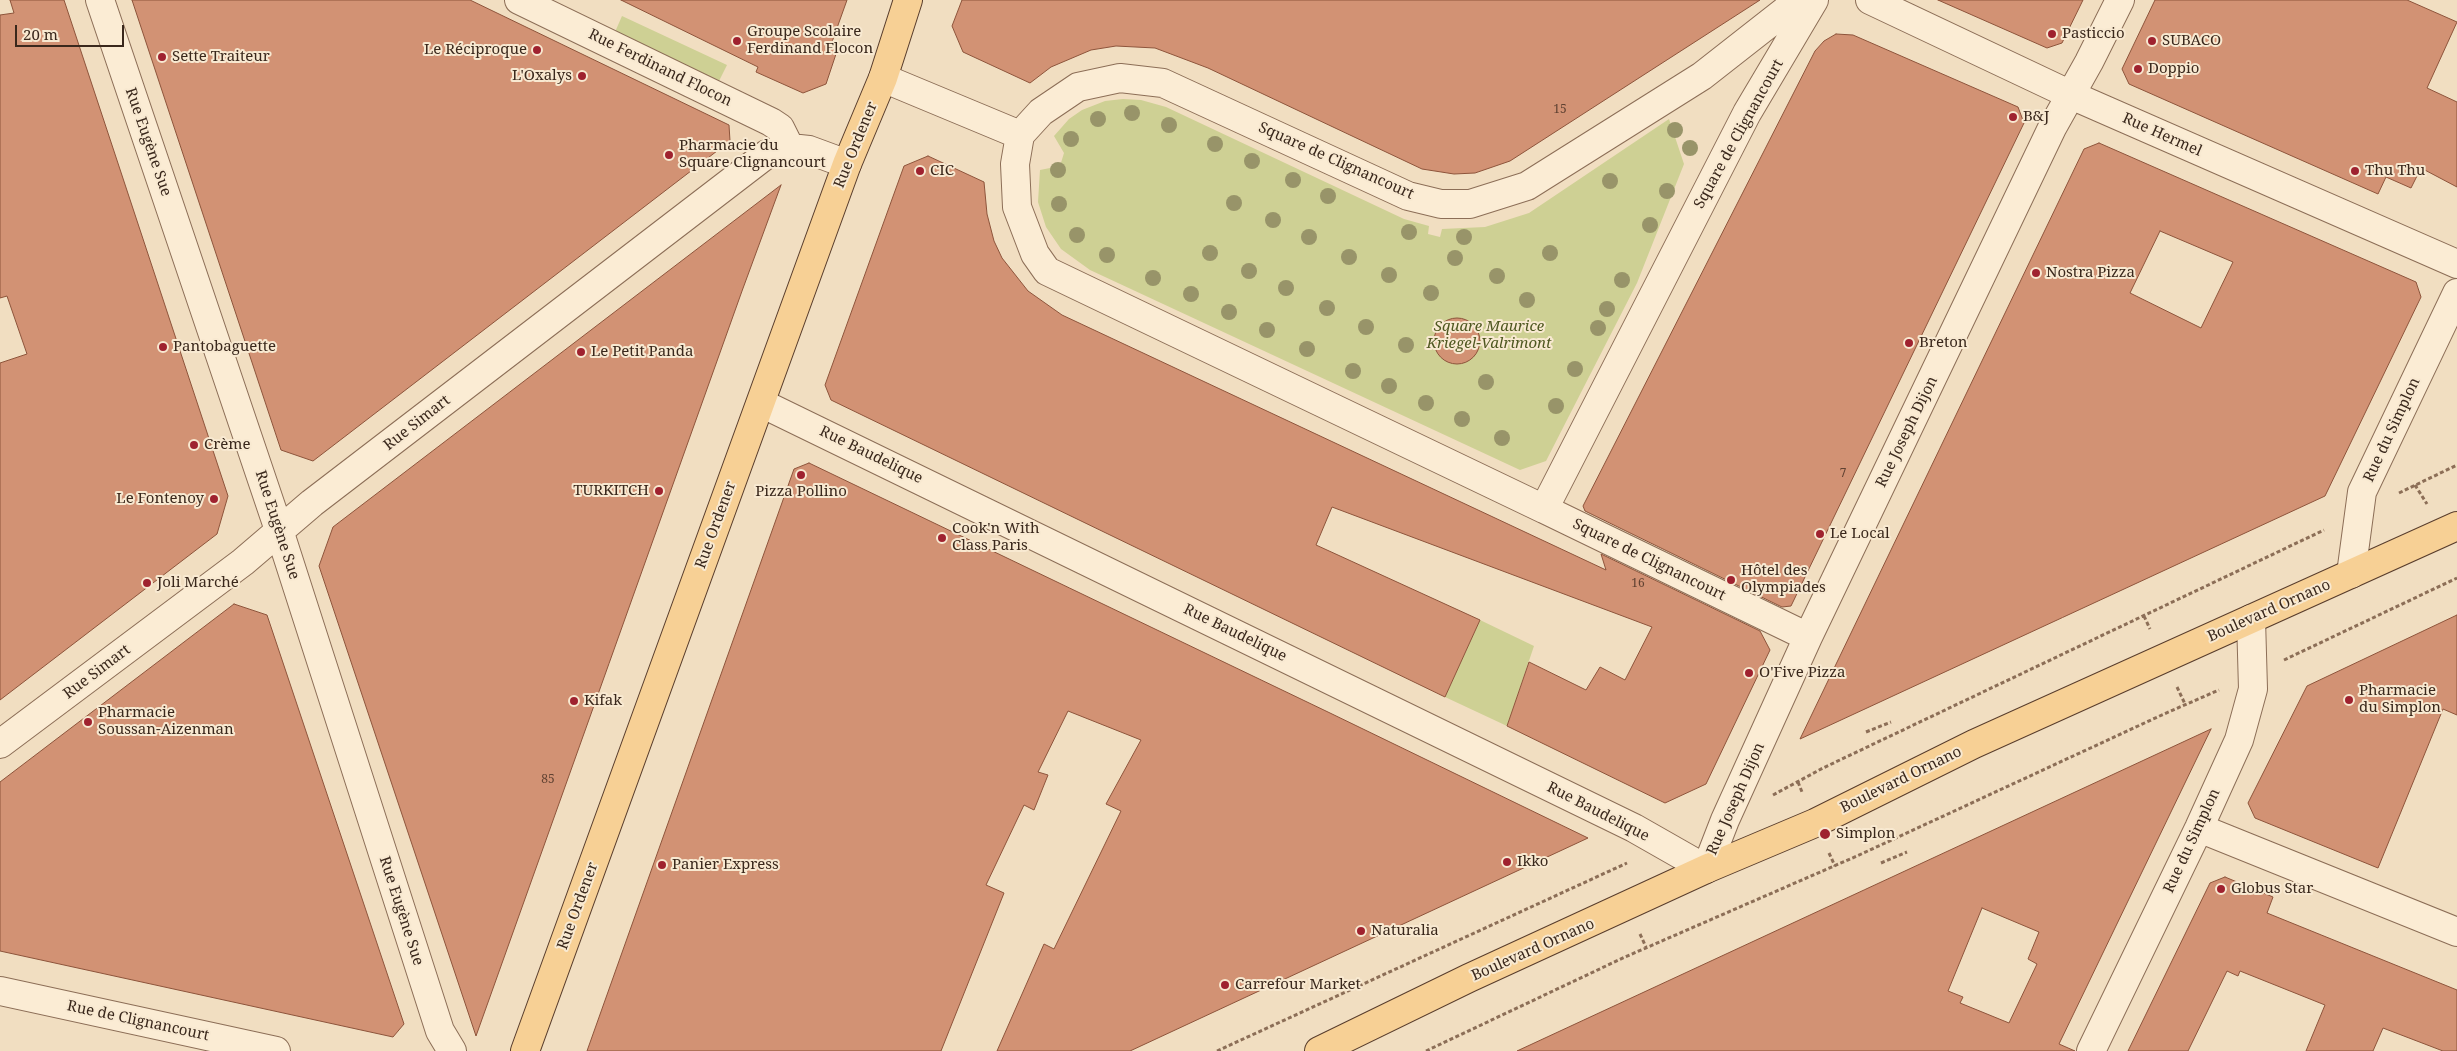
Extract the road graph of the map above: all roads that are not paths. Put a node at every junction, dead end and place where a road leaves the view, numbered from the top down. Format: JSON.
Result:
{"nodes":[{"id":1,"x":100,"y":0,"type":"edge"},
{"id":2,"x":519,"y":0,"type":"edge"},
{"id":3,"x":908,"y":0,"type":"edge"},
{"id":4,"x":1799,"y":0,"type":"edge"},
{"id":5,"x":1814,"y":0,"type":"edge"},
{"id":6,"x":1870,"y":0,"type":"edge"},
{"id":7,"x":2120,"y":0,"type":"edge"},
{"id":8,"x":882,"y":78,"type":"junction"},
{"id":9,"x":2071,"y":95,"type":"junction"},
{"id":10,"x":1020,"y":135,"type":"junction"},
{"id":11,"x":790,"y":148,"type":"junction"},
{"id":12,"x":847,"y":164,"type":"junction"},
{"id":13,"x":2457,"y":264,"type":"edge"},
{"id":14,"x":2457,"y":293,"type":"edge"},
{"id":15,"x":761,"y":403,"type":"junction"},
{"id":16,"x":1544,"y":510,"type":"junction"},
{"id":17,"x":2457,"y":526,"type":"edge"},
{"id":18,"x":279,"y":530,"type":"junction"},
{"id":19,"x":2351,"y":574,"type":"junction"},
{"id":20,"x":2251,"y":619,"type":"junction"},
{"id":21,"x":1808,"y":637,"type":"junction"},
{"id":22,"x":0,"y":744,"type":"edge"},
{"id":23,"x":2199,"y":828,"type":"junction"},
{"id":24,"x":1706,"y":869,"type":"junction"},
{"id":25,"x":2457,"y":932,"type":"edge"},
{"id":26,"x":0,"y":991,"type":"edge"},
{"id":27,"x":276,"y":1051,"type":"edge"},
{"id":28,"x":452,"y":1051,"type":"edge"},
{"id":29,"x":525,"y":1051,"type":"edge"},
{"id":30,"x":1319,"y":1051,"type":"edge"},
{"id":31,"x":2091,"y":1051,"type":"edge"}],
"edges":[{"from":1,"to":18,"type":"street","name":"Rue Eugène Sue"},
{"from":2,"to":11,"type":"street","name":"Rue Ferdinand Flocon"},
{"from":3,"to":8,"type":"main road","name":"Rue Ordener"},
{"from":4,"to":10,"type":"street","name":"Square de Clignancourt"},
{"from":5,"to":16,"type":"street","name":"Square de Clignancourt"},
{"from":6,"to":9,"type":"street","name":"Rue Hermel"},
{"from":7,"to":9,"type":"street","name":"Rue Joseph Dijon"},
{"from":8,"to":10,"type":"street"},
{"from":8,"to":12,"type":"main road","name":"Rue Ordener"},
{"from":9,"to":13,"type":"street","name":"Rue Hermel"},
{"from":9,"to":21,"type":"street","name":"Rue Joseph Dijon"},
{"from":10,"to":16,"type":"street","name":"Square de Clignancourt"},
{"from":11,"to":12,"type":"street","name":"Rue Simart"},
{"from":11,"to":18,"type":"street","name":"Rue Simart"},
{"from":12,"to":15,"type":"main road","name":"Rue Ordener"},
{"from":14,"to":19,"type":"street","name":"Rue du Simplon"},
{"from":15,"to":24,"type":"street","name":"Rue Baudelique"},
{"from":15,"to":29,"type":"main road","name":"Rue Ordener"},
{"from":16,"to":21,"type":"street","name":"Square de Clignancourt"},
{"from":17,"to":19,"type":"main road","name":"Boulevard Ornano"},
{"from":18,"to":22,"type":"street","name":"Rue Simart"},
{"from":18,"to":28,"type":"street","name":"Rue Eugène Sue"},
{"from":19,"to":20,"type":"main road","name":"Boulevard Ornano"},
{"from":20,"to":23,"type":"street","name":"Rue du Simplon"},
{"from":20,"to":24,"type":"main road","name":"Boulevard Ornano"},
{"from":21,"to":24,"type":"street","name":"Rue Joseph Dijon"},
{"from":23,"to":25,"type":"street"},
{"from":23,"to":31,"type":"street","name":"Rue du Simplon"},
{"from":24,"to":30,"type":"main road","name":"Boulevard Ornano"},
{"from":26,"to":27,"type":"street","name":"Rue de Clignancourt"}]}
